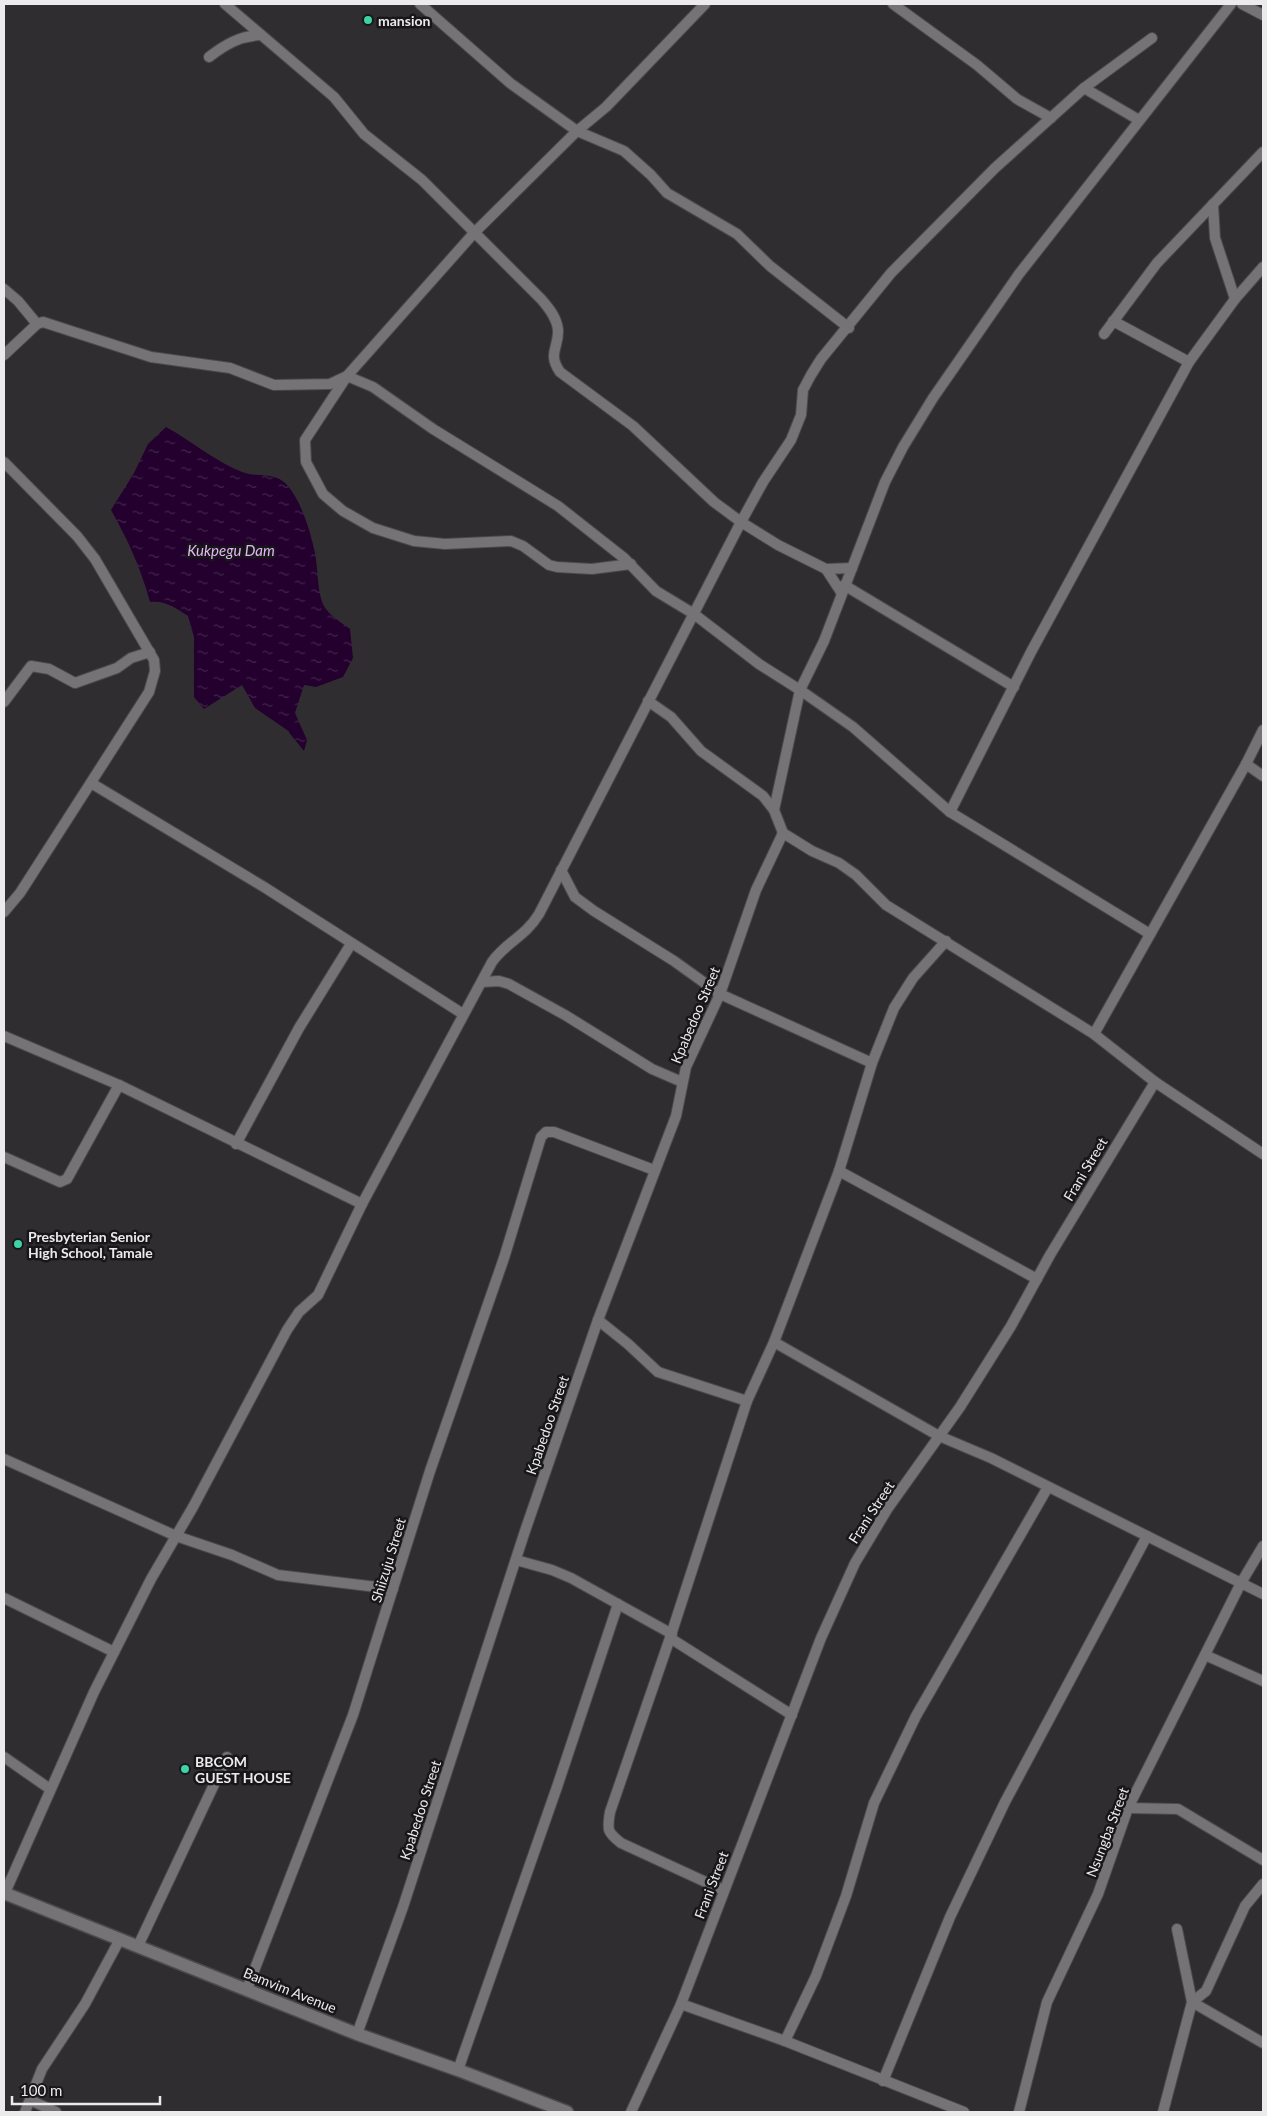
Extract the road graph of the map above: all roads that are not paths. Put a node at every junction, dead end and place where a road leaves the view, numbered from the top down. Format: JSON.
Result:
{"nodes":[{"id":1,"x":225,"y":4,"type":"edge"},
{"id":2,"x":420,"y":4,"type":"edge"},
{"id":3,"x":705,"y":4,"type":"edge"},
{"id":4,"x":893,"y":4,"type":"edge"},
{"id":5,"x":1232,"y":4,"type":"edge"},
{"id":6,"x":1242,"y":4,"type":"edge"},
{"id":7,"x":1260,"y":10,"type":"edge"},
{"id":8,"x":261,"y":35,"type":"junction"},
{"id":9,"x":1152,"y":38,"type":"dead end"},
{"id":10,"x":209,"y":57,"type":"dead end"},
{"id":11,"x":1084,"y":88,"type":"junction"},
{"id":12,"x":1051,"y":118,"type":"junction"},
{"id":13,"x":1139,"y":120,"type":"junction"},
{"id":14,"x":577,"y":131,"type":"junction"},
{"id":15,"x":1263,"y":152,"type":"edge"},
{"id":16,"x":1213,"y":204,"type":"junction"},
{"id":17,"x":474,"y":233,"type":"junction"},
{"id":18,"x":1263,"y":267,"type":"edge"},
{"id":19,"x":4,"y":289,"type":"edge"},
{"id":20,"x":1234,"y":299,"type":"junction"},
{"id":21,"x":1113,"y":321,"type":"junction"},
{"id":22,"x":37,"y":324,"type":"junction"},
{"id":23,"x":849,"y":328,"type":"junction"},
{"id":24,"x":1104,"y":334,"type":"dead end"},
{"id":25,"x":4,"y":354,"type":"edge"},
{"id":26,"x":1189,"y":362,"type":"junction"},
{"id":27,"x":347,"y":376,"type":"junction"},
{"id":28,"x":4,"y":462,"type":"edge"},
{"id":29,"x":741,"y":522,"type":"junction"},
{"id":30,"x":631,"y":564,"type":"junction"},
{"id":31,"x":852,"y":568,"type":"junction"},
{"id":32,"x":826,"y":569,"type":"junction"},
{"id":33,"x":842,"y":589,"type":"junction"},
{"id":34,"x":694,"y":614,"type":"junction"},
{"id":35,"x":150,"y":652,"type":"junction"},
{"id":36,"x":1014,"y":686,"type":"junction"},
{"id":37,"x":800,"y":690,"type":"junction"},
{"id":38,"x":648,"y":701,"type":"junction"},
{"id":39,"x":4,"y":702,"type":"edge"},
{"id":40,"x":1263,"y":730,"type":"edge"},
{"id":41,"x":1246,"y":764,"type":"junction"},
{"id":42,"x":1263,"y":776,"type":"edge"},
{"id":43,"x":91,"y":783,"type":"junction"},
{"id":44,"x":774,"y":810,"type":"junction"},
{"id":45,"x":950,"y":812,"type":"junction"},
{"id":46,"x":783,"y":833,"type":"junction"},
{"id":47,"x":561,"y":870,"type":"junction"},
{"id":48,"x":4,"y":912,"type":"edge"},
{"id":49,"x":1150,"y":934,"type":"junction"},
{"id":50,"x":946,"y":941,"type":"junction"},
{"id":51,"x":351,"y":944,"type":"junction"},
{"id":52,"x":482,"y":982,"type":"junction"},
{"id":53,"x":720,"y":994,"type":"junction"},
{"id":54,"x":463,"y":1014,"type":"junction"},
{"id":55,"x":1094,"y":1034,"type":"junction"},
{"id":56,"x":4,"y":1036,"type":"edge"},
{"id":57,"x":872,"y":1063,"type":"junction"},
{"id":58,"x":682,"y":1082,"type":"junction"},
{"id":59,"x":1154,"y":1082,"type":"junction"},
{"id":60,"x":119,"y":1086,"type":"junction"},
{"id":61,"x":236,"y":1144,"type":"junction"},
{"id":62,"x":1263,"y":1154,"type":"edge"},
{"id":63,"x":4,"y":1157,"type":"edge"},
{"id":64,"x":654,"y":1170,"type":"junction"},
{"id":65,"x":839,"y":1171,"type":"junction"},
{"id":66,"x":362,"y":1204,"type":"junction"},
{"id":67,"x":1037,"y":1279,"type":"junction"},
{"id":68,"x":598,"y":1320,"type":"junction"},
{"id":69,"x":774,"y":1342,"type":"junction"},
{"id":70,"x":747,"y":1401,"type":"junction"},
{"id":71,"x":940,"y":1436,"type":"junction"},
{"id":72,"x":4,"y":1459,"type":"edge"},
{"id":73,"x":1048,"y":1487,"type":"junction"},
{"id":74,"x":176,"y":1536,"type":"junction"},
{"id":75,"x":1147,"y":1536,"type":"junction"},
{"id":76,"x":1263,"y":1546,"type":"edge"},
{"id":77,"x":516,"y":1560,"type":"junction"},
{"id":78,"x":1240,"y":1583,"type":"junction"},
{"id":79,"x":393,"y":1589,"type":"junction"},
{"id":80,"x":1263,"y":1594,"type":"edge"},
{"id":81,"x":4,"y":1598,"type":"edge"},
{"id":82,"x":618,"y":1604,"type":"junction"},
{"id":83,"x":671,"y":1636,"type":"junction"},
{"id":84,"x":114,"y":1652,"type":"junction"},
{"id":85,"x":1205,"y":1655,"type":"junction"},
{"id":86,"x":1263,"y":1681,"type":"edge"},
{"id":87,"x":792,"y":1715,"type":"junction"},
{"id":88,"x":4,"y":1757,"type":"edge"},
{"id":89,"x":227,"y":1757,"type":"dead end"},
{"id":90,"x":50,"y":1789,"type":"junction"},
{"id":91,"x":1128,"y":1808,"type":"junction"},
{"id":92,"x":1263,"y":1860,"type":"edge"},
{"id":93,"x":1263,"y":1884,"type":"edge"},
{"id":94,"x":723,"y":1890,"type":"junction"},
{"id":95,"x":4,"y":1894,"type":"edge"},
{"id":96,"x":1177,"y":1929,"type":"dead end"},
{"id":97,"x":120,"y":1939,"type":"junction"},
{"id":98,"x":138,"y":1946,"type":"junction"},
{"id":99,"x":247,"y":1989,"type":"junction"},
{"id":100,"x":1192,"y":2002,"type":"junction"},
{"id":101,"x":681,"y":2004,"type":"junction"},
{"id":102,"x":357,"y":2034,"type":"junction"},
{"id":103,"x":785,"y":2041,"type":"junction"},
{"id":104,"x":1263,"y":2043,"type":"edge"},
{"id":105,"x":458,"y":2070,"type":"junction"},
{"id":106,"x":883,"y":2081,"type":"junction"},
{"id":107,"x":30,"y":2100,"type":"junction"},
{"id":108,"x":559,"y":2111,"type":"edge"},
{"id":109,"x":25,"y":2112,"type":"edge"},
{"id":110,"x":56,"y":2112,"type":"edge"},
{"id":111,"x":631,"y":2112,"type":"edge"},
{"id":112,"x":964,"y":2112,"type":"edge"},
{"id":113,"x":1019,"y":2112,"type":"edge"},
{"id":114,"x":1163,"y":2112,"type":"edge"}],
"edges":[{"from":1,"to":8,"type":"street"},
{"from":2,"to":14,"type":"street"},
{"from":3,"to":14,"type":"street"},
{"from":4,"to":12,"type":"street"},
{"from":5,"to":13,"type":"street"},
{"from":6,"to":7,"type":"street"},
{"from":8,"to":10,"type":"street"},
{"from":8,"to":17,"type":"street"},
{"from":9,"to":11,"type":"street"},
{"from":11,"to":12,"type":"street"},
{"from":11,"to":13,"type":"street"},
{"from":12,"to":23,"type":"street"},
{"from":13,"to":31,"type":"street"},
{"from":14,"to":17,"type":"street"},
{"from":14,"to":23,"type":"street"},
{"from":15,"to":16,"type":"street"},
{"from":16,"to":20,"type":"street"},
{"from":16,"to":21,"type":"street"},
{"from":17,"to":27,"type":"street"},
{"from":17,"to":29,"type":"street"},
{"from":18,"to":20,"type":"street"},
{"from":19,"to":22,"type":"street"},
{"from":20,"to":26,"type":"street"},
{"from":21,"to":24,"type":"street"},
{"from":21,"to":26,"type":"street"},
{"from":22,"to":25,"type":"street"},
{"from":22,"to":27,"type":"street"},
{"from":23,"to":29,"type":"street"},
{"from":26,"to":36,"type":"street"},
{"from":27,"to":30,"type":"street"},
{"from":27,"to":30,"type":"street"},
{"from":28,"to":35,"type":"street"},
{"from":29,"to":32,"type":"street"},
{"from":29,"to":34,"type":"street"},
{"from":30,"to":34,"type":"street"},
{"from":31,"to":32,"type":"street"},
{"from":31,"to":33,"type":"street"},
{"from":32,"to":33,"type":"street"},
{"from":33,"to":36,"type":"street"},
{"from":33,"to":37,"type":"street"},
{"from":34,"to":37,"type":"street"},
{"from":34,"to":38,"type":"street"},
{"from":35,"to":39,"type":"street"},
{"from":35,"to":43,"type":"street"},
{"from":36,"to":45,"type":"street"},
{"from":37,"to":44,"type":"street"},
{"from":37,"to":45,"type":"street"},
{"from":38,"to":44,"type":"street"},
{"from":38,"to":47,"type":"street"},
{"from":40,"to":41,"type":"street"},
{"from":41,"to":42,"type":"street"},
{"from":41,"to":49,"type":"street"},
{"from":43,"to":48,"type":"street"},
{"from":43,"to":51,"type":"street"},
{"from":44,"to":46,"type":"street"},
{"from":45,"to":49,"type":"street"},
{"from":46,"to":50,"type":"street"},
{"from":46,"to":53,"type":"street","name":"Kpabedoo Street"},
{"from":47,"to":52,"type":"street"},
{"from":47,"to":53,"type":"street"},
{"from":49,"to":55,"type":"street"},
{"from":50,"to":55,"type":"street"},
{"from":50,"to":57,"type":"street"},
{"from":51,"to":54,"type":"street"},
{"from":51,"to":61,"type":"street"},
{"from":52,"to":54,"type":"street"},
{"from":52,"to":58,"type":"street"},
{"from":53,"to":57,"type":"street"},
{"from":53,"to":58,"type":"street","name":"Kpabedoo Street"},
{"from":54,"to":66,"type":"street"},
{"from":55,"to":59,"type":"street"},
{"from":56,"to":60,"type":"street"},
{"from":57,"to":65,"type":"street"},
{"from":58,"to":64,"type":"street","name":"Kpabedoo Street"},
{"from":59,"to":62,"type":"street"},
{"from":59,"to":67,"type":"street","name":"Frani Street"},
{"from":60,"to":61,"type":"street"},
{"from":60,"to":63,"type":"street"},
{"from":61,"to":66,"type":"street"},
{"from":64,"to":68,"type":"street","name":"Kpabedoo Street"},
{"from":64,"to":79,"type":"street","name":"Shiizuju Street"},
{"from":65,"to":67,"type":"street"},
{"from":65,"to":69,"type":"street"},
{"from":66,"to":74,"type":"street"},
{"from":67,"to":71,"type":"street","name":"Frani Street"},
{"from":68,"to":70,"type":"street"},
{"from":68,"to":77,"type":"street","name":"Kpabedoo Street"},
{"from":69,"to":70,"type":"street"},
{"from":69,"to":71,"type":"street"},
{"from":70,"to":83,"type":"street"},
{"from":71,"to":73,"type":"street"},
{"from":71,"to":87,"type":"street","name":"Frani Street"},
{"from":72,"to":74,"type":"street"},
{"from":73,"to":75,"type":"street"},
{"from":73,"to":103,"type":"street"},
{"from":74,"to":79,"type":"street"},
{"from":74,"to":84,"type":"street"},
{"from":75,"to":78,"type":"street"},
{"from":75,"to":106,"type":"street"},
{"from":76,"to":78,"type":"street","name":"Nsungba Street"},
{"from":77,"to":82,"type":"street"},
{"from":77,"to":102,"type":"street","name":"Kpabedoo Street"},
{"from":78,"to":80,"type":"street"},
{"from":78,"to":85,"type":"street","name":"Nsungba Street"},
{"from":79,"to":99,"type":"street","name":"Shiizuju Street"},
{"from":81,"to":84,"type":"street"},
{"from":82,"to":83,"type":"street"},
{"from":82,"to":105,"type":"street"},
{"from":83,"to":87,"type":"street"},
{"from":83,"to":94,"type":"street"},
{"from":84,"to":90,"type":"street"},
{"from":85,"to":86,"type":"street"},
{"from":85,"to":91,"type":"street","name":"Nsungba Street"},
{"from":87,"to":94,"type":"street","name":"Frani Street"},
{"from":88,"to":90,"type":"street"},
{"from":89,"to":98,"type":"street"},
{"from":90,"to":95,"type":"street"},
{"from":91,"to":92,"type":"street"},
{"from":91,"to":113,"type":"street","name":"Nsungba Street"},
{"from":93,"to":100,"type":"street"},
{"from":94,"to":101,"type":"street","name":"Frani Street"},
{"from":95,"to":97,"type":"street","name":"Bamvim Avenue"},
{"from":96,"to":100,"type":"street"},
{"from":97,"to":98,"type":"street","name":"Bamvim Avenue"},
{"from":97,"to":107,"type":"street"},
{"from":98,"to":99,"type":"street","name":"Bamvim Avenue"},
{"from":99,"to":102,"type":"street","name":"Bamvim Avenue"},
{"from":100,"to":104,"type":"street"},
{"from":100,"to":114,"type":"street"},
{"from":101,"to":103,"type":"street"},
{"from":101,"to":111,"type":"street","name":"Frani Street"},
{"from":102,"to":105,"type":"street","name":"Bamvim Avenue"},
{"from":103,"to":106,"type":"street"},
{"from":105,"to":108,"type":"street","name":"Bamvim Avenue"},
{"from":106,"to":112,"type":"street"},
{"from":107,"to":109,"type":"street"},
{"from":107,"to":110,"type":"street"}]}
